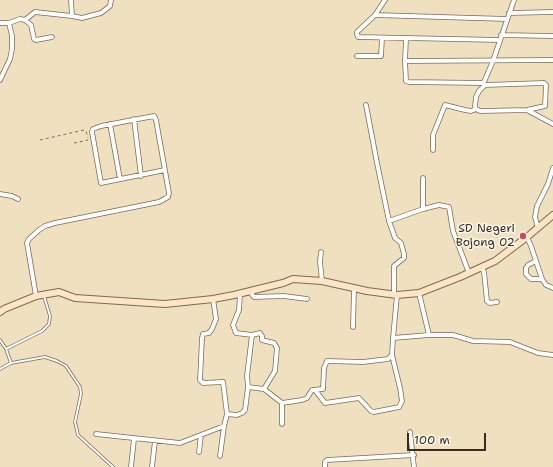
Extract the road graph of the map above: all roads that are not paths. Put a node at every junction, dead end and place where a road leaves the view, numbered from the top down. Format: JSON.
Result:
{"nodes":[{"id":1,"x":71,"y":0,"type":"edge"},
{"id":2,"x":110,"y":0,"type":"edge"},
{"id":3,"x":385,"y":0,"type":"edge"},
{"id":4,"x":514,"y":0,"type":"edge"},
{"id":5,"x":553,"y":12,"type":"edge"},
{"id":6,"x":509,"y":13,"type":"junction"},
{"id":7,"x":376,"y":15,"type":"junction"},
{"id":8,"x":72,"y":16,"type":"junction"},
{"id":9,"x":507,"y":19,"type":"junction"},
{"id":10,"x":25,"y":20,"type":"junction"},
{"id":11,"x":9,"y":22,"type":"junction"},
{"id":12,"x":0,"y":23,"type":"edge"},
{"id":13,"x":501,"y":35,"type":"junction"},
{"id":14,"x":553,"y":36,"type":"edge"},
{"id":15,"x":52,"y":38,"type":"dead end"},
{"id":16,"x":382,"y":38,"type":"junction"},
{"id":17,"x":406,"y":39,"type":"junction"},
{"id":18,"x":500,"y":40,"type":"junction"},
{"id":19,"x":357,"y":56,"type":"dead end"},
{"id":20,"x":553,"y":60,"type":"edge"},
{"id":21,"x":405,"y":61,"type":"junction"},
{"id":22,"x":493,"y":61,"type":"junction"},
{"id":23,"x":0,"y":80,"type":"edge"},
{"id":24,"x":484,"y":84,"type":"junction"},
{"id":25,"x":366,"y":105,"type":"dead end"},
{"id":26,"x":476,"y":109,"type":"junction"},
{"id":27,"x":527,"y":110,"type":"junction"},
{"id":28,"x":134,"y":119,"type":"junction"},
{"id":29,"x":110,"y":124,"type":"junction"},
{"id":30,"x":553,"y":124,"type":"edge"},
{"id":31,"x":433,"y":150,"type":"dead end"},
{"id":32,"x":553,"y":168,"type":"edge"},
{"id":33,"x":165,"y":170,"type":"junction"},
{"id":34,"x":141,"y":176,"type":"junction"},
{"id":35,"x":423,"y":178,"type":"dead end"},
{"id":36,"x":120,"y":180,"type":"junction"},
{"id":37,"x":0,"y":194,"type":"edge"},
{"id":38,"x":18,"y":199,"type":"dead end"},
{"id":39,"x":423,"y":209,"type":"junction"},
{"id":40,"x":553,"y":215,"type":"edge"},
{"id":41,"x":389,"y":221,"type":"junction"},
{"id":42,"x":538,"y":228,"type":"junction"},
{"id":43,"x":527,"y":237,"type":"junction"},
{"id":44,"x":321,"y":252,"type":"dead end"},
{"id":45,"x":536,"y":261,"type":"junction"},
{"id":46,"x":482,"y":268,"type":"junction"},
{"id":47,"x":469,"y":273,"type":"junction"},
{"id":48,"x":542,"y":279,"type":"junction"},
{"id":49,"x":322,"y":281,"type":"junction"},
{"id":50,"x":354,"y":288,"type":"junction"},
{"id":51,"x":553,"y":288,"type":"edge"},
{"id":52,"x":254,"y":290,"type":"junction"},
{"id":53,"x":419,"y":293,"type":"junction"},
{"id":54,"x":43,"y":294,"type":"junction"},
{"id":55,"x":240,"y":294,"type":"junction"},
{"id":56,"x":396,"y":294,"type":"junction"},
{"id":57,"x":36,"y":296,"type":"junction"},
{"id":58,"x":213,"y":299,"type":"junction"},
{"id":59,"x":307,"y":299,"type":"dead end"},
{"id":60,"x":497,"y":302,"type":"dead end"},
{"id":61,"x":0,"y":312,"type":"edge"},
{"id":62,"x":353,"y":327,"type":"dead end"},
{"id":63,"x":252,"y":335,"type":"junction"},
{"id":64,"x":429,"y":335,"type":"junction"},
{"id":65,"x":393,"y":338,"type":"junction"},
{"id":66,"x":0,"y":340,"type":"edge"},
{"id":67,"x":6,"y":349,"type":"junction"},
{"id":68,"x":553,"y":354,"type":"edge"},
{"id":69,"x":392,"y":355,"type":"junction"},
{"id":70,"x":12,"y":363,"type":"junction"},
{"id":71,"x":0,"y":369,"type":"edge"},
{"id":72,"x":248,"y":387,"type":"junction"},
{"id":73,"x":264,"y":389,"type":"junction"},
{"id":74,"x":315,"y":390,"type":"junction"},
{"id":75,"x":282,"y":402,"type":"junction"},
{"id":76,"x":227,"y":414,"type":"junction"},
{"id":77,"x":282,"y":424,"type":"dead end"},
{"id":78,"x":224,"y":426,"type":"junction"},
{"id":79,"x":410,"y":432,"type":"dead end"},
{"id":80,"x":96,"y":434,"type":"dead end"},
{"id":81,"x":201,"y":435,"type":"junction"},
{"id":82,"x":134,"y":439,"type":"junction"},
{"id":83,"x":156,"y":442,"type":"junction"},
{"id":84,"x":199,"y":452,"type":"dead end"},
{"id":85,"x":220,"y":456,"type":"dead end"},
{"id":86,"x":414,"y":456,"type":"junction"},
{"id":87,"x":113,"y":467,"type":"edge"},
{"id":88,"x":131,"y":467,"type":"edge"},
{"id":89,"x":152,"y":467,"type":"edge"},
{"id":90,"x":325,"y":467,"type":"edge"},
{"id":91,"x":414,"y":467,"type":"edge"}],
"edges":[{"from":1,"to":8,"type":"street"},
{"from":2,"to":8,"type":"street"},
{"from":3,"to":7,"type":"street"},
{"from":4,"to":6,"type":"street"},
{"from":5,"to":6,"type":"street"},
{"from":6,"to":9,"type":"street"},
{"from":7,"to":9,"type":"street"},
{"from":7,"to":16,"type":"street"},
{"from":8,"to":10,"type":"street"},
{"from":9,"to":13,"type":"street"},
{"from":10,"to":11,"type":"street"},
{"from":10,"to":15,"type":"street"},
{"from":11,"to":12,"type":"street"},
{"from":11,"to":23,"type":"street"},
{"from":13,"to":14,"type":"street"},
{"from":13,"to":18,"type":"street"},
{"from":16,"to":17,"type":"street"},
{"from":16,"to":19,"type":"street"},
{"from":17,"to":18,"type":"street"},
{"from":17,"to":21,"type":"street"},
{"from":18,"to":22,"type":"street"},
{"from":20,"to":22,"type":"street"},
{"from":21,"to":22,"type":"street"},
{"from":21,"to":24,"type":"street"},
{"from":22,"to":24,"type":"street"},
{"from":24,"to":26,"type":"street"},
{"from":24,"to":27,"type":"street"},
{"from":25,"to":41,"type":"street"},
{"from":26,"to":27,"type":"street"},
{"from":26,"to":31,"type":"street"},
{"from":27,"to":30,"type":"street"},
{"from":28,"to":29,"type":"street"},
{"from":28,"to":33,"type":"street"},
{"from":28,"to":34,"type":"street"},
{"from":29,"to":36,"type":"street"},
{"from":29,"to":36,"type":"street"},
{"from":32,"to":42,"type":"street"},
{"from":33,"to":34,"type":"street"},
{"from":33,"to":57,"type":"street"},
{"from":34,"to":36,"type":"street"},
{"from":35,"to":39,"type":"street"},
{"from":37,"to":38,"type":"street"},
{"from":39,"to":41,"type":"street"},
{"from":39,"to":47,"type":"street"},
{"from":40,"to":42,"type":"street"},
{"from":41,"to":56,"type":"street"},
{"from":42,"to":43,"type":"street"},
{"from":43,"to":45,"type":"street"},
{"from":43,"to":46,"type":"street"},
{"from":44,"to":49,"type":"street"},
{"from":45,"to":48,"type":"street"},
{"from":45,"to":48,"type":"street"},
{"from":46,"to":47,"type":"street"},
{"from":46,"to":60,"type":"street"},
{"from":47,"to":53,"type":"street"},
{"from":48,"to":51,"type":"street"},
{"from":49,"to":50,"type":"street"},
{"from":49,"to":52,"type":"street"},
{"from":50,"to":56,"type":"street"},
{"from":50,"to":62,"type":"street"},
{"from":52,"to":55,"type":"street"},
{"from":52,"to":59,"type":"street"},
{"from":53,"to":56,"type":"street"},
{"from":53,"to":64,"type":"street"},
{"from":54,"to":57,"type":"street"},
{"from":54,"to":58,"type":"street"},
{"from":54,"to":67,"type":"lane"},
{"from":55,"to":58,"type":"street"},
{"from":55,"to":63,"type":"street"},
{"from":56,"to":65,"type":"street"},
{"from":57,"to":61,"type":"street"},
{"from":58,"to":76,"type":"street"},
{"from":63,"to":72,"type":"street"},
{"from":63,"to":73,"type":"street"},
{"from":64,"to":65,"type":"street"},
{"from":64,"to":68,"type":"street"},
{"from":65,"to":69,"type":"street"},
{"from":66,"to":67,"type":"lane"},
{"from":67,"to":70,"type":"lane"},
{"from":69,"to":74,"type":"street"},
{"from":69,"to":74,"type":"street"},
{"from":70,"to":71,"type":"lane"},
{"from":70,"to":87,"type":"lane"},
{"from":72,"to":73,"type":"street"},
{"from":72,"to":76,"type":"street"},
{"from":73,"to":75,"type":"street"},
{"from":74,"to":75,"type":"street"},
{"from":75,"to":77,"type":"street"},
{"from":76,"to":78,"type":"street"},
{"from":78,"to":81,"type":"street"},
{"from":78,"to":85,"type":"street"},
{"from":79,"to":86,"type":"street"},
{"from":80,"to":82,"type":"street"},
{"from":81,"to":83,"type":"street"},
{"from":81,"to":84,"type":"street"},
{"from":82,"to":83,"type":"street"},
{"from":82,"to":88,"type":"street"},
{"from":83,"to":89,"type":"street"},
{"from":86,"to":90,"type":"street"},
{"from":86,"to":91,"type":"street"}]}
